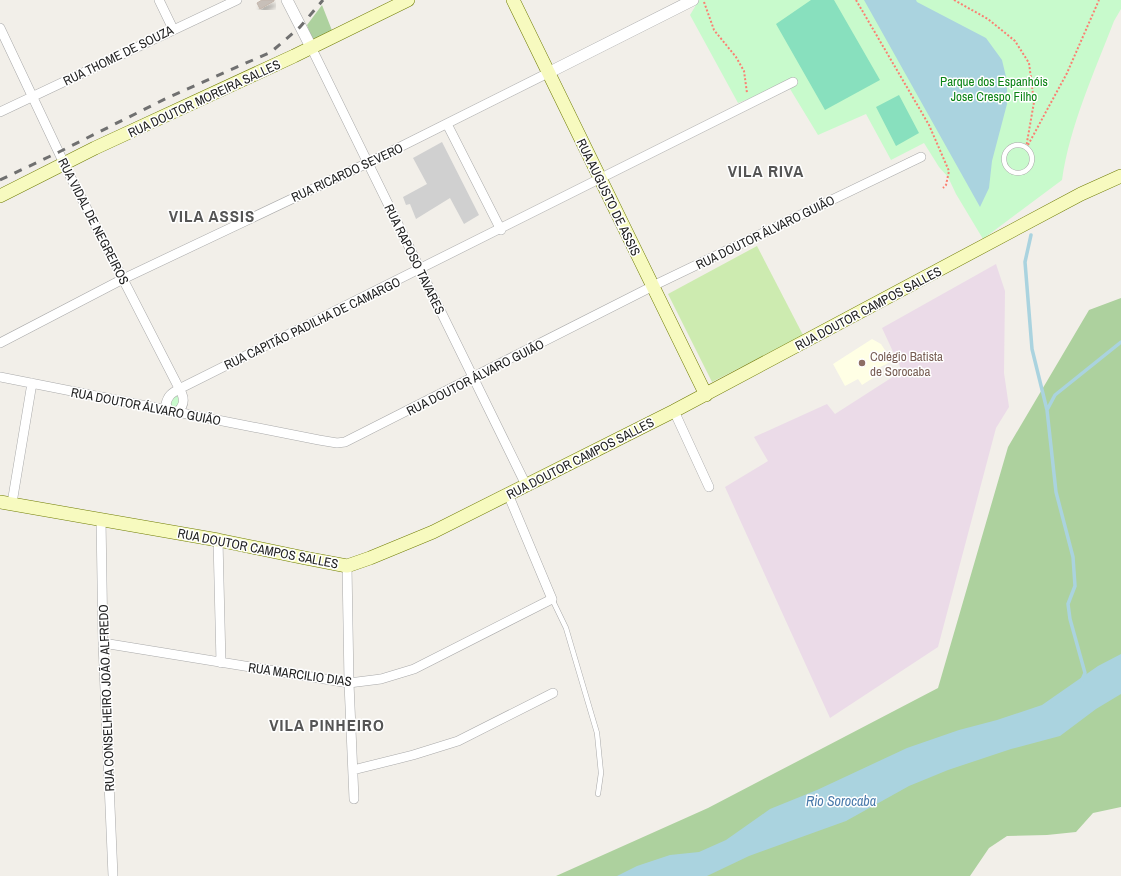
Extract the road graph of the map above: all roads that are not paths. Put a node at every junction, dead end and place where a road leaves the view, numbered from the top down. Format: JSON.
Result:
{"nodes":[{"id":1,"x":159,"y":0,"type":"edge"},
{"id":2,"x":237,"y":0,"type":"edge"},
{"id":3,"x":287,"y":0,"type":"edge"},
{"id":4,"x":408,"y":0,"type":"edge"},
{"id":5,"x":512,"y":0,"type":"edge"},
{"id":6,"x":693,"y":0,"type":"edge"},
{"id":7,"x":0,"y":28,"type":"edge"},
{"id":8,"x":173,"y":29,"type":"junction"},
{"id":9,"x":303,"y":33,"type":"junction"},
{"id":10,"x":312,"y":48,"type":"junction"},
{"id":11,"x":294,"y":56,"type":"junction"},
{"id":12,"x":548,"y":73,"type":"junction"},
{"id":13,"x":793,"y":82,"type":"dead end"},
{"id":14,"x":32,"y":96,"type":"junction"},
{"id":15,"x":0,"y":112,"type":"edge"},
{"id":16,"x":447,"y":124,"type":"junction"},
{"id":17,"x":1026,"y":148,"type":"joint"},
{"id":18,"x":921,"y":157,"type":"dead end"},
{"id":19,"x":368,"y":162,"type":"junction"},
{"id":20,"x":65,"y":163,"type":"junction"},
{"id":21,"x":1121,"y":176,"type":"edge"},
{"id":22,"x":600,"y":179,"type":"junction"},
{"id":23,"x":0,"y":196,"type":"edge"},
{"id":24,"x":501,"y":230,"type":"junction"},
{"id":25,"x":421,"y":269,"type":"junction"},
{"id":26,"x":124,"y":279,"type":"junction"},
{"id":27,"x":653,"y":286,"type":"junction"},
{"id":28,"x":0,"y":343,"type":"edge"},
{"id":29,"x":0,"y":377,"type":"edge"},
{"id":30,"x":473,"y":377,"type":"junction"},
{"id":31,"x":32,"y":383,"type":"junction"},
{"id":32,"x":179,"y":389,"type":"junction"},
{"id":33,"x":706,"y":395,"type":"junction"},
{"id":34,"x":674,"y":411,"type":"junction"},
{"id":35,"x":173,"y":412,"type":"junction"},
{"id":36,"x":526,"y":485,"type":"junction"},
{"id":37,"x":709,"y":487,"type":"dead end"},
{"id":38,"x":508,"y":494,"type":"junction"},
{"id":39,"x":6,"y":502,"type":"edge"},
{"id":40,"x":101,"y":519,"type":"junction"},
{"id":41,"x":218,"y":540,"type":"junction"},
{"id":42,"x":347,"y":566,"type":"junction"},
{"id":43,"x":552,"y":599,"type":"junction"},
{"id":44,"x":103,"y":643,"type":"junction"},
{"id":45,"x":221,"y":663,"type":"junction"},
{"id":46,"x":349,"y":683,"type":"junction"},
{"id":47,"x":553,"y":693,"type":"dead end"},
{"id":48,"x":353,"y":770,"type":"junction"},
{"id":49,"x":598,"y":794,"type":"dead end"},
{"id":50,"x":354,"y":799,"type":"dead end"},
{"id":51,"x":113,"y":876,"type":"edge"}],
"edges":[{"from":1,"to":8,"type":"street"},
{"from":2,"to":8,"type":"street","name":"RUA THOME DE SOUZA"},
{"from":3,"to":9,"type":"street","name":"RUA RAPOSO TAVARES"},
{"from":4,"to":10,"type":"main road","name":"RUA DOUTOR MOREIRA SALLES"},
{"from":5,"to":12,"type":"main road","name":"RUA AUGUSTO DE ASSIS"},
{"from":6,"to":12,"type":"street","name":"RUA RICARDO SEVERO"},
{"from":7,"to":14,"type":"street","name":"RUA VIDAL DE NEGREIROS"},
{"from":8,"to":14,"type":"street","name":"RUA THOME DE SOUZA"},
{"from":9,"to":10,"type":"street","name":"RUA RAPOSO TAVARES"},
{"from":9,"to":11,"type":"street"},
{"from":10,"to":11,"type":"main road","name":"RUA DOUTOR MOREIRA SALLES"},
{"from":10,"to":19,"type":"street","name":"RUA RAPOSO TAVARES"},
{"from":11,"to":20,"type":"main road","name":"RUA DOUTOR MOREIRA SALLES"},
{"from":12,"to":16,"type":"street","name":"RUA RICARDO SEVERO"},
{"from":12,"to":22,"type":"main road","name":"RUA AUGUSTO DE ASSIS"},
{"from":13,"to":22,"type":"street","name":"RUA CAPITÃO PADILHA DE CAMARGO"},
{"from":14,"to":15,"type":"street","name":"RUA THOME DE SOUZA"},
{"from":14,"to":20,"type":"street","name":"RUA VIDAL DE NEGREIROS"},
{"from":16,"to":19,"type":"street","name":"RUA RICARDO SEVERO"},
{"from":16,"to":24,"type":"street"},
{"from":17,"to":17,"type":"lane"},
{"from":18,"to":27,"type":"street","name":"RUA DOUTOR ÁLVARO GUIÃO"},
{"from":19,"to":25,"type":"street","name":"RUA RAPOSO TAVARES"},
{"from":19,"to":26,"type":"street","name":"RUA RICARDO SEVERO"},
{"from":20,"to":23,"type":"main road","name":"RUA DOUTOR MOREIRA SALLES"},
{"from":20,"to":26,"type":"street","name":"RUA VIDAL DE NEGREIROS"},
{"from":21,"to":33,"type":"main road","name":"RUA DOUTOR CAMPOS SALLES"},
{"from":22,"to":24,"type":"street","name":"RUA CAPITÃO PADILHA DE CAMARGO"},
{"from":22,"to":27,"type":"main road","name":"RUA AUGUSTO DE ASSIS"},
{"from":24,"to":25,"type":"street","name":"RUA CAPITÃO PADILHA DE CAMARGO"},
{"from":25,"to":30,"type":"street","name":"RUA RAPOSO TAVARES"},
{"from":25,"to":32,"type":"street","name":"RUA CAPITÃO PADILHA DE CAMARGO"},
{"from":26,"to":28,"type":"street","name":"RUA RICARDO SEVERO"},
{"from":26,"to":32,"type":"street","name":"RUA VIDAL DE NEGREIROS"},
{"from":27,"to":30,"type":"street","name":"RUA DOUTOR ÁLVARO GUIÃO"},
{"from":27,"to":33,"type":"main road","name":"RUA AUGUSTO DE ASSIS"},
{"from":29,"to":31,"type":"street","name":"RUA DOUTOR ÁLVARO GUIÃO"},
{"from":30,"to":35,"type":"street","name":"RUA DOUTOR ÁLVARO GUIÃO"},
{"from":30,"to":36,"type":"street","name":"RUA RAPOSO TAVARES"},
{"from":31,"to":35,"type":"street","name":"RUA DOUTOR ÁLVARO GUIÃO"},
{"from":31,"to":39,"type":"street"},
{"from":32,"to":35,"type":"street","name":"RUA VIDAL DE NEGREIROS"},
{"from":32,"to":35,"type":"street","name":"RUA CAPITÃO PADILHA DE CAMARGO"},
{"from":33,"to":34,"type":"main road","name":"RUA DOUTOR CAMPOS SALLES"},
{"from":34,"to":36,"type":"main road","name":"RUA DOUTOR CAMPOS SALLES"},
{"from":34,"to":37,"type":"street"},
{"from":36,"to":38,"type":"main road","name":"RUA DOUTOR CAMPOS SALLES"},
{"from":38,"to":42,"type":"main road","name":"RUA DOUTOR CAMPOS SALLES"},
{"from":38,"to":43,"type":"street"},
{"from":39,"to":40,"type":"main road","name":"RUA DOUTOR CAMPOS SALLES"},
{"from":40,"to":41,"type":"main road","name":"RUA DOUTOR CAMPOS SALLES"},
{"from":40,"to":44,"type":"street","name":"RUA CONSELHEIRO JOÃO ALFREDO"},
{"from":41,"to":42,"type":"main road","name":"RUA DOUTOR CAMPOS SALLES"},
{"from":41,"to":45,"type":"street"},
{"from":42,"to":46,"type":"street"},
{"from":43,"to":46,"type":"street","name":"RUA MARCILIO DIAS"},
{"from":43,"to":49,"type":"lane"},
{"from":44,"to":45,"type":"street","name":"RUA MARCILIO DIAS"},
{"from":44,"to":51,"type":"street","name":"RUA CONSELHEIRO JOÃO ALFREDO"},
{"from":45,"to":46,"type":"street","name":"RUA MARCILIO DIAS"},
{"from":46,"to":48,"type":"street"},
{"from":47,"to":48,"type":"street"},
{"from":48,"to":50,"type":"street"}]}
